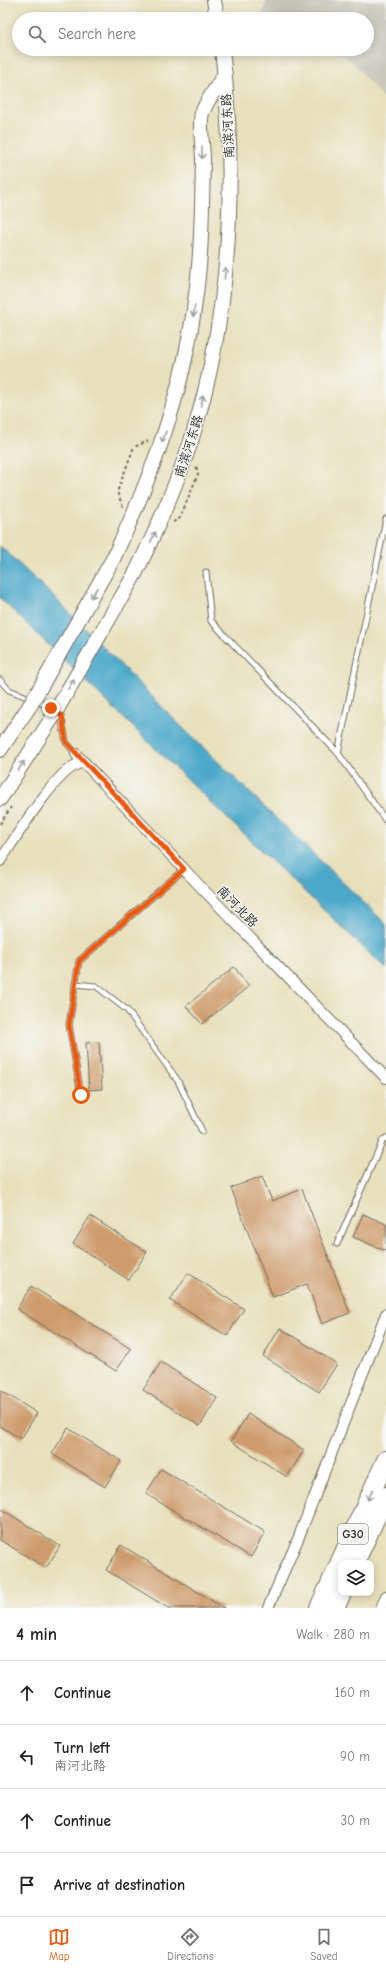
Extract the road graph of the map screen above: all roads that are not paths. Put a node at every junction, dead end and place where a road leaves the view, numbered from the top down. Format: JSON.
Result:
{"nodes":[{"id":1,"x":214,"y":0,"type":"edge"},
{"id":2,"x":216,"y":12,"type":"edge"},
{"id":3,"x":223,"y":56,"type":"edge"},
{"id":4,"x":225,"y":74,"type":"junction"},
{"id":5,"x":386,"y":519,"type":"edge"},
{"id":6,"x":206,"y":572,"type":"dead end"},
{"id":7,"x":0,"y":680,"type":"edge"},
{"id":8,"x":0,"y":750,"type":"edge"},
{"id":9,"x":338,"y":753,"type":"junction"},
{"id":10,"x":76,"y":754,"type":"joint"},
{"id":11,"x":84,"y":763,"type":"junction"},
{"id":12,"x":0,"y":799,"type":"edge"},
{"id":13,"x":386,"y":821,"type":"edge"},
{"id":14,"x":0,"y":861,"type":"edge"},
{"id":15,"x":184,"y":869,"type":"junction"},
{"id":16,"x":75,"y":984,"type":"junction"},
{"id":17,"x":385,"y":1076,"type":"edge"},
{"id":18,"x":81,"y":1095,"type":"dead end"},
{"id":19,"x":202,"y":1131,"type":"dead end"},
{"id":20,"x":386,"y":1138,"type":"edge"},
{"id":21,"x":337,"y":1244,"type":"dead end"},
{"id":22,"x":386,"y":1314,"type":"edge"},
{"id":23,"x":386,"y":1460,"type":"edge"},
{"id":24,"x":386,"y":1496,"type":"edge"},
{"id":25,"x":356,"y":1560,"type":"edge"},
{"id":26,"x":341,"y":1596,"type":"edge"},
{"id":27,"x":268,"y":1608,"type":"edge"},
{"id":28,"x":319,"y":1608,"type":"edge"},
{"id":29,"x":335,"y":1608,"type":"edge"}],
"edges":[{"from":1,"to":2,"type":"main road"},
{"from":3,"to":4,"type":"main road","name":"南滨河东路"},
{"from":4,"to":8,"type":"main road","name":"南滨河东路","one_way":true,"bridge":true},
{"from":12,"to":4,"type":"main road","name":"南滨河东路","one_way":true,"bridge":true},
{"from":5,"to":9,"type":"lane"},
{"from":6,"to":9,"type":"lane"},
{"from":7,"to":10,"type":"lane"},
{"from":9,"to":13,"type":"lane"},
{"from":10,"to":11,"type":"street","name":"南河北路"},
{"from":11,"to":14,"type":"street"},
{"from":11,"to":15,"type":"street","name":"南河北路"},
{"from":15,"to":16,"type":"lane"},
{"from":15,"to":17,"type":"street","name":"南河北路"},
{"from":16,"to":18,"type":"lane"},
{"from":16,"to":19,"type":"lane"},
{"from":20,"to":21,"type":"lane"},
{"from":22,"to":27,"type":"street"},
{"from":23,"to":28,"type":"highway","number":"G30","one_way":true},
{"from":24,"to":25,"type":"highway","number":"G30"},
{"from":26,"to":29,"type":"highway"}]}
